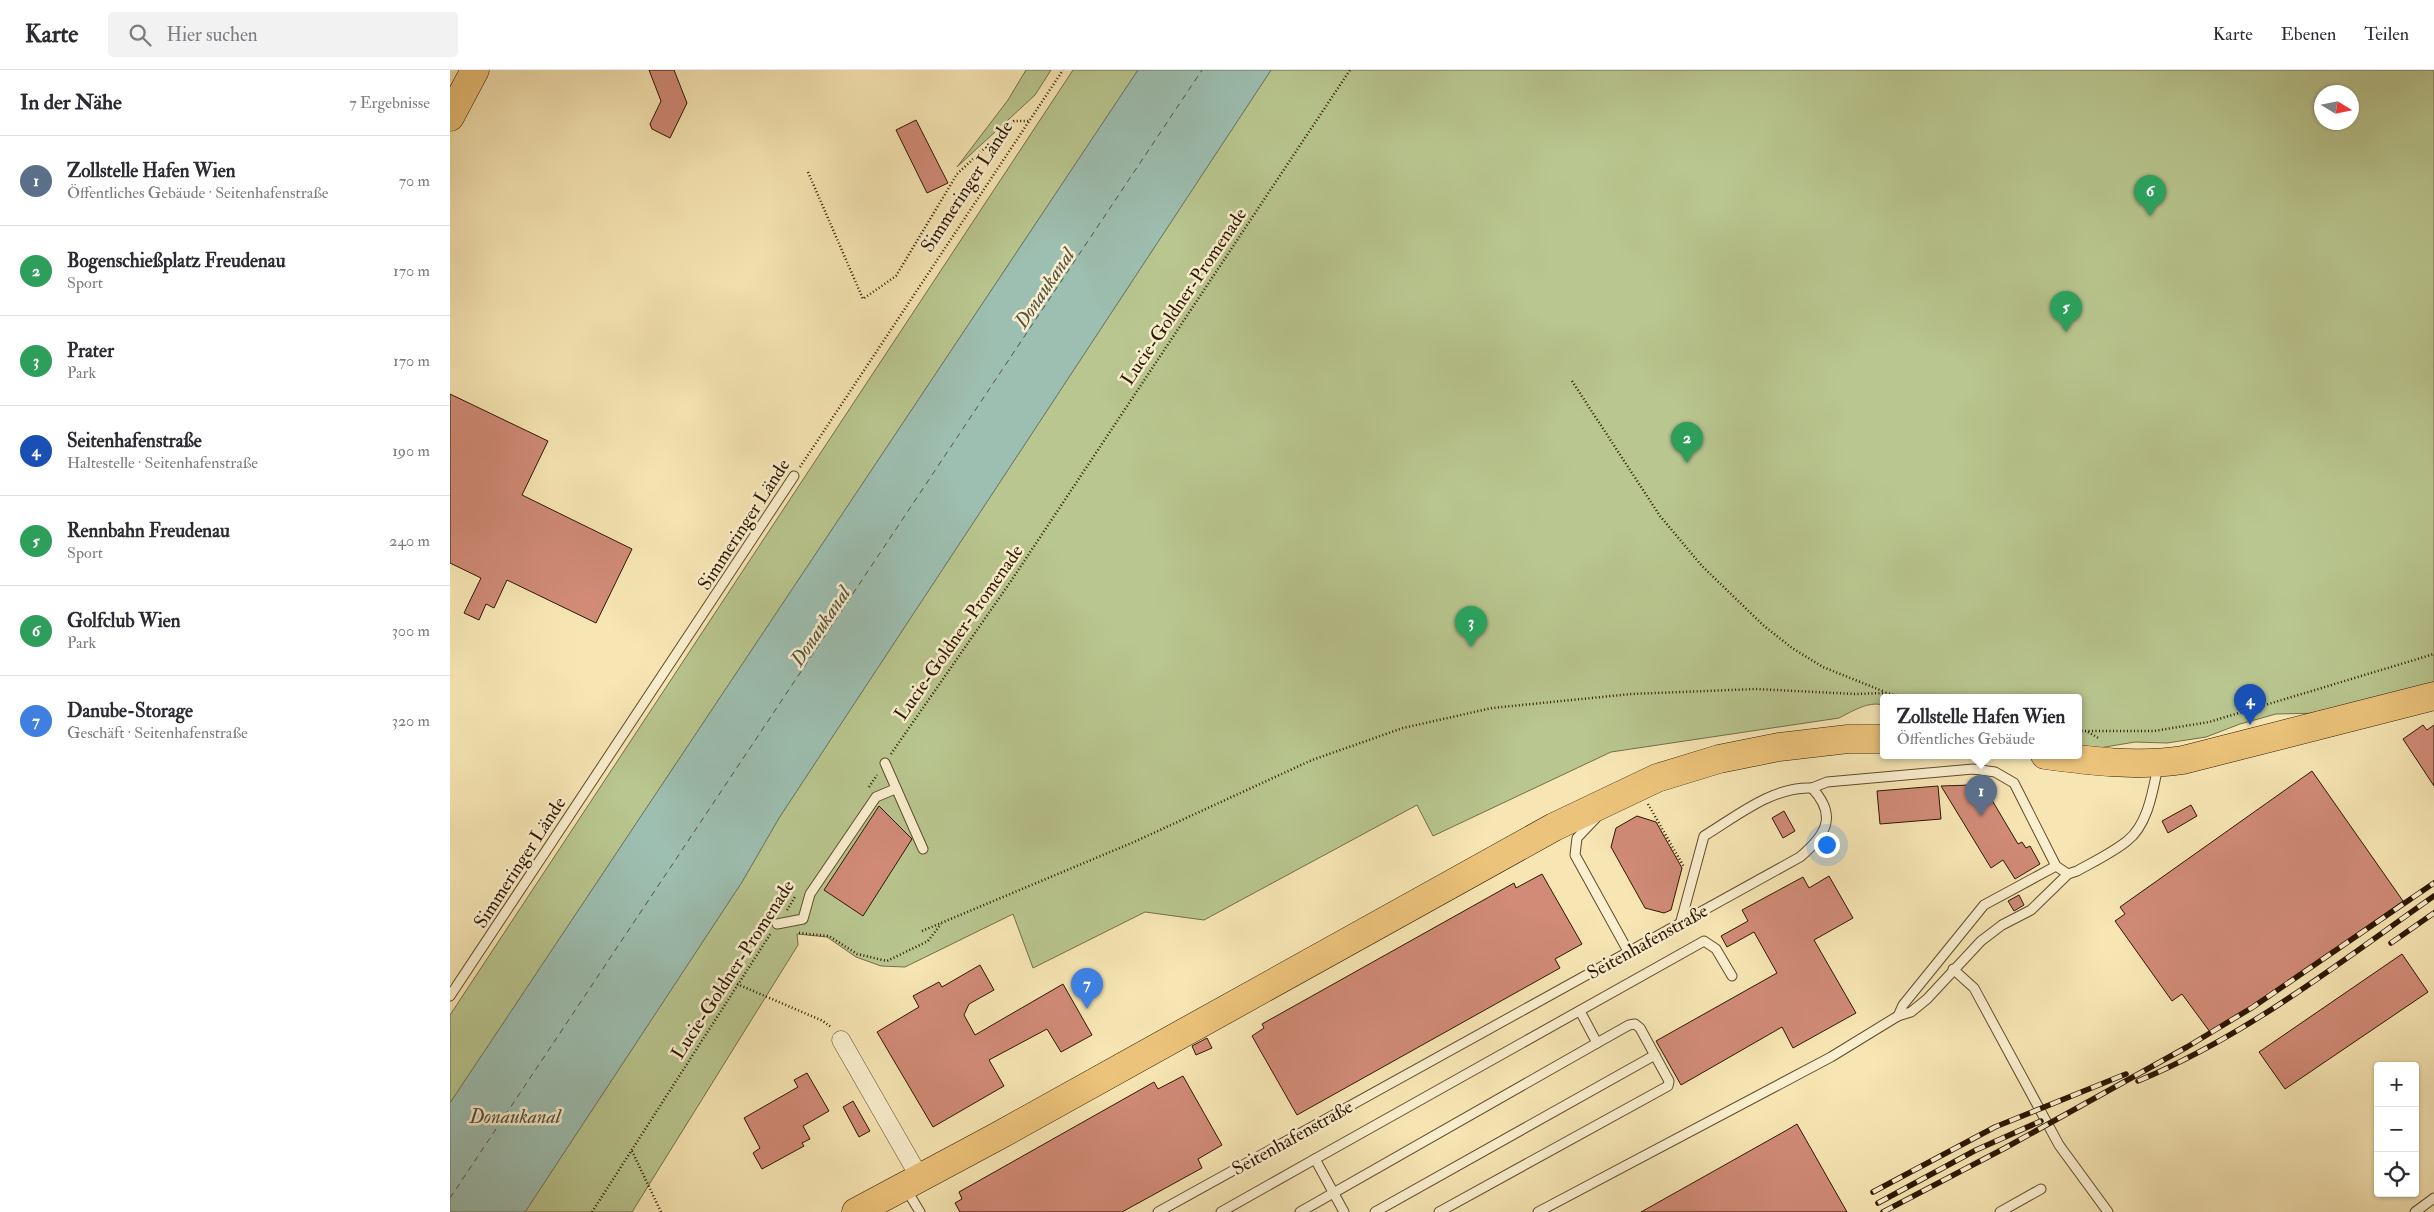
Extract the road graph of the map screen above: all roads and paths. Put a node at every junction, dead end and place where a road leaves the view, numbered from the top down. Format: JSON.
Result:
{"nodes":[{"id":1,"x":475,"y":70,"type":"edge"},
{"id":2,"x":1063,"y":70,"type":"edge"},
{"id":3,"x":1350,"y":70,"type":"edge"},
{"id":4,"x":450,"y":117,"type":"edge"},
{"id":5,"x":1029,"y":121,"type":"junction"},
{"id":6,"x":808,"y":172,"type":"dead end"},
{"id":7,"x":1572,"y":382,"type":"dead end"},
{"id":8,"x":794,"y":476,"type":"joint"},
{"id":9,"x":2434,"y":654,"type":"edge"},
{"id":10,"x":1886,"y":692,"type":"junction"},
{"id":11,"x":1894,"y":694,"type":"edge"},
{"id":12,"x":2434,"y":696,"type":"edge"},
{"id":13,"x":2082,"y":731,"type":"edge"},
{"id":14,"x":1880,"y":739,"type":"edge"},
{"id":15,"x":2074,"y":759,"type":"edge"},
{"id":16,"x":885,"y":763,"type":"junction"},
{"id":17,"x":2159,"y":764,"type":"junction"},
{"id":18,"x":1684,"y":769,"type":"junction"},
{"id":19,"x":868,"y":787,"type":"dead end"},
{"id":20,"x":1812,"y":788,"type":"junction"},
{"id":21,"x":894,"y":789,"type":"junction"},
{"id":22,"x":1646,"y":801,"type":"dead end"},
{"id":23,"x":923,"y":849,"type":"dead end"},
{"id":24,"x":2056,"y":866,"type":"junction"},
{"id":25,"x":2068,"y":874,"type":"junction"},
{"id":26,"x":1692,"y":881,"type":"junction"},
{"id":27,"x":798,"y":892,"type":"dead end"},
{"id":28,"x":942,"y":922,"type":"junction"},
{"id":29,"x":1681,"y":922,"type":"junction"},
{"id":30,"x":777,"y":924,"type":"junction"},
{"id":31,"x":922,"y":931,"type":"dead end"},
{"id":32,"x":1628,"y":951,"type":"junction"},
{"id":33,"x":1953,"y":969,"type":"junction"},
{"id":34,"x":1732,"y":976,"type":"dead end"},
{"id":35,"x":737,"y":984,"type":"junction"},
{"id":36,"x":450,"y":996,"type":"edge"},
{"id":37,"x":1580,"y":1011,"type":"junction"},
{"id":38,"x":1898,"y":1016,"type":"junction"},
{"id":39,"x":841,"y":1040,"type":"joint"},
{"id":40,"x":1597,"y":1043,"type":"junction"},
{"id":41,"x":1655,"y":1055,"type":"junction"},
{"id":42,"x":632,"y":1151,"type":"junction"},
{"id":43,"x":1315,"y":1159,"type":"junction"},
{"id":44,"x":912,"y":1182,"type":"junction"},
{"id":45,"x":2041,"y":1189,"type":"dead end"},
{"id":46,"x":1335,"y":1193,"type":"junction"},
{"id":47,"x":2434,"y":1198,"type":"edge"},
{"id":48,"x":592,"y":1212,"type":"edge"},
{"id":49,"x":660,"y":1212,"type":"edge"},
{"id":50,"x":856,"y":1212,"type":"edge"},
{"id":51,"x":920,"y":1212,"type":"edge"},
{"id":52,"x":1158,"y":1212,"type":"edge"},
{"id":53,"x":1221,"y":1212,"type":"edge"},
{"id":54,"x":1300,"y":1212,"type":"edge"},
{"id":55,"x":1344,"y":1212,"type":"edge"},
{"id":56,"x":1375,"y":1212,"type":"edge"},
{"id":57,"x":1439,"y":1212,"type":"edge"},
{"id":58,"x":1538,"y":1212,"type":"edge"},
{"id":59,"x":2000,"y":1212,"type":"edge"},
{"id":60,"x":2108,"y":1212,"type":"edge"},
{"id":61,"x":2415,"y":1212,"type":"edge"}],
"edges":[{"from":1,"to":4,"type":"main road"},
{"from":2,"to":5,"type":"path","name":"Simmeringer Lände"},
{"from":3,"to":16,"type":"path","name":"Lucie-Goldner-Promenade"},
{"from":5,"to":6,"type":"path"},
{"from":5,"to":8,"type":"path","name":"Simmeringer Lände"},
{"from":7,"to":10,"type":"path"},
{"from":8,"to":36,"type":"lane","name":"Simmeringer Lände"},
{"from":9,"to":13,"type":"path"},
{"from":10,"to":11,"type":"path"},
{"from":10,"to":28,"type":"path"},
{"from":12,"to":17,"type":"main road"},
{"from":14,"to":18,"type":"main road"},
{"from":15,"to":17,"type":"main road"},
{"from":16,"to":19,"type":"path","name":"Lucie-Goldner-Promenade"},
{"from":16,"to":21,"type":"lane"},
{"from":17,"to":25,"type":"lane"},
{"from":18,"to":32,"type":"lane"},
{"from":18,"to":44,"type":"main road"},
{"from":20,"to":24,"type":"lane"},
{"from":20,"to":26,"type":"lane"},
{"from":20,"to":29,"type":"lane","name":"Seitenhafenstraße"},
{"from":21,"to":23,"type":"lane"},
{"from":21,"to":30,"type":"lane"},
{"from":22,"to":26,"type":"path"},
{"from":24,"to":25,"type":"lane"},
{"from":24,"to":38,"type":"lane"},
{"from":25,"to":33,"type":"lane"},
{"from":26,"to":29,"type":"lane"},
{"from":27,"to":30,"type":"path","name":"Lucie-Goldner-Promenade"},
{"from":28,"to":30,"type":"path"},
{"from":28,"to":31,"type":"path"},
{"from":29,"to":32,"type":"lane","name":"Seitenhafenstraße"},
{"from":30,"to":35,"type":"path","name":"Lucie-Goldner-Promenade"},
{"from":32,"to":52,"type":"lane","name":"Seitenhafenstraße"},
{"from":33,"to":38,"type":"lane"},
{"from":33,"to":60,"type":"lane"},
{"from":34,"to":37,"type":"lane"},
{"from":35,"to":39,"type":"path"},
{"from":35,"to":42,"type":"path","name":"Lucie-Goldner-Promenade"},
{"from":37,"to":40,"type":"lane"},
{"from":37,"to":43,"type":"lane"},
{"from":38,"to":58,"type":"lane"},
{"from":39,"to":44,"type":"street"},
{"from":40,"to":41,"type":"lane"},
{"from":40,"to":46,"type":"lane"},
{"from":41,"to":56,"type":"lane"},
{"from":41,"to":57,"type":"lane"},
{"from":42,"to":48,"type":"path","name":"Lucie-Goldner-Promenade"},
{"from":42,"to":49,"type":"path"},
{"from":43,"to":46,"type":"lane"},
{"from":43,"to":53,"type":"lane"},
{"from":44,"to":50,"type":"main road"},
{"from":44,"to":51,"type":"lane"},
{"from":45,"to":59,"type":"lane"},
{"from":46,"to":54,"type":"lane"},
{"from":46,"to":55,"type":"lane"},
{"from":47,"to":61,"type":"lane"}]}
